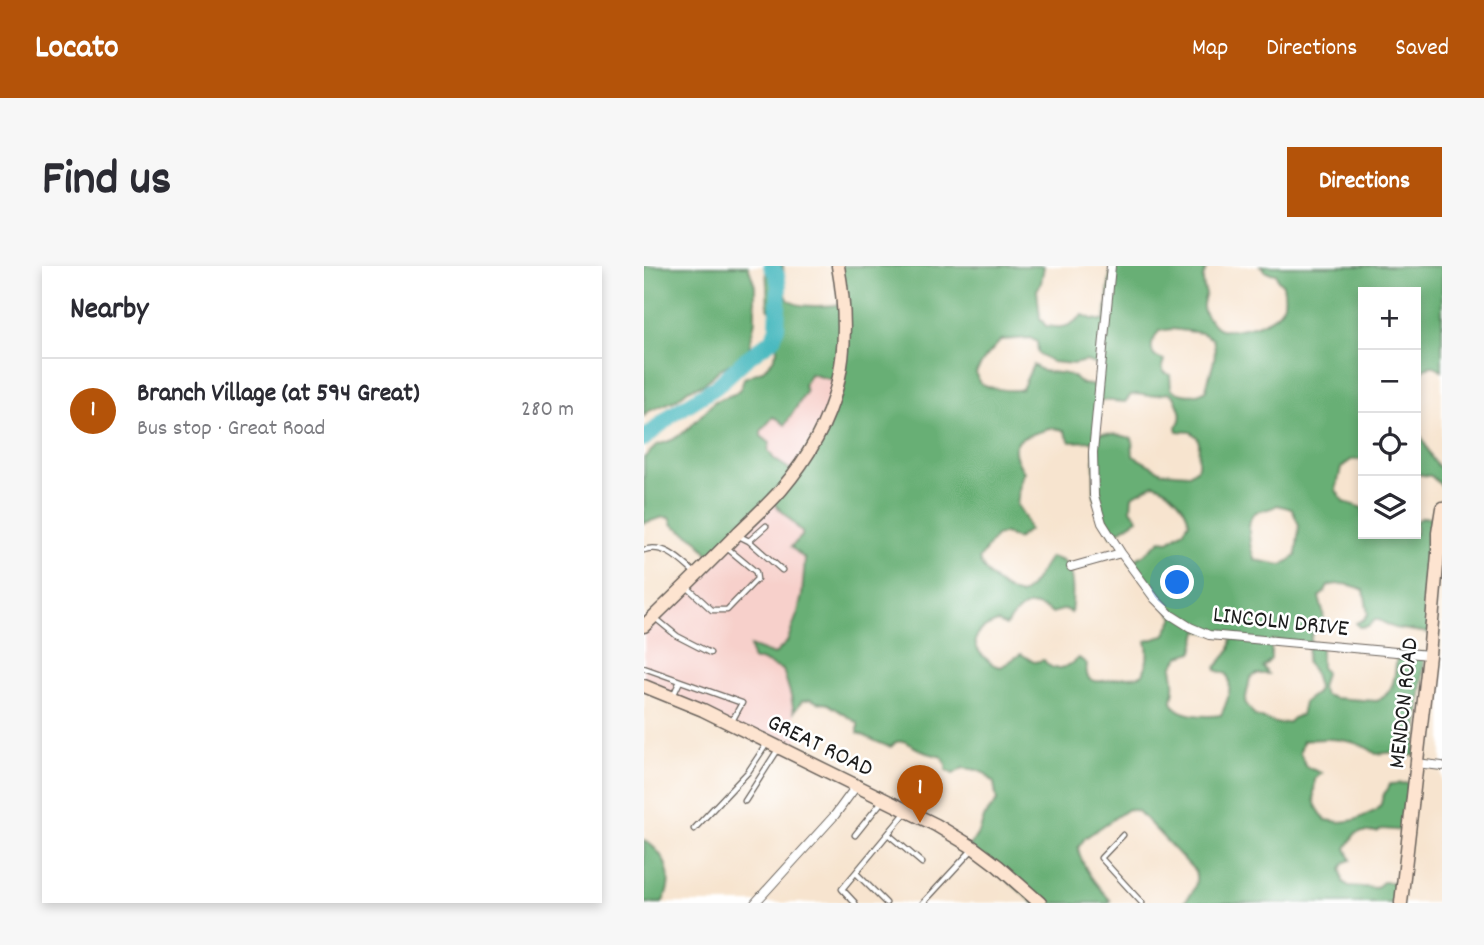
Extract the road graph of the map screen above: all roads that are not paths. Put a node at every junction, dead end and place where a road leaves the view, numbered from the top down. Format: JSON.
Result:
{"nodes":[{"id":1,"x":838,"y":266,"type":"edge"},
{"id":2,"x":1111,"y":266,"type":"edge"},
{"id":3,"x":1442,"y":508,"type":"edge"},
{"id":4,"x":766,"y":526,"type":"dead end"},
{"id":5,"x":736,"y":535,"type":"junction"},
{"id":6,"x":749,"y":541,"type":"junction"},
{"id":7,"x":725,"y":547,"type":"junction"},
{"id":8,"x":644,"y":550,"type":"edge"},
{"id":9,"x":1121,"y":553,"type":"junction"},
{"id":10,"x":1071,"y":567,"type":"dead end"},
{"id":11,"x":782,"y":570,"type":"dead end"},
{"id":12,"x":696,"y":574,"type":"junction"},
{"id":13,"x":685,"y":585,"type":"junction"},
{"id":14,"x":649,"y":621,"type":"edge"},
{"id":15,"x":710,"y":653,"type":"dead end"},
{"id":16,"x":1429,"y":655,"type":"junction"},
{"id":17,"x":644,"y":668,"type":"edge"},
{"id":18,"x":680,"y":681,"type":"junction"},
{"id":19,"x":644,"y":686,"type":"edge"},
{"id":20,"x":672,"y":697,"type":"junction"},
{"id":21,"x":731,"y":723,"type":"junction"},
{"id":22,"x":774,"y":744,"type":"junction"},
{"id":23,"x":1416,"y":763,"type":"junction"},
{"id":24,"x":1442,"y":766,"type":"edge"},
{"id":25,"x":857,"y":785,"type":"junction"},
{"id":26,"x":884,"y":799,"type":"junction"},
{"id":27,"x":746,"y":801,"type":"dead end"},
{"id":28,"x":907,"y":810,"type":"junction"},
{"id":29,"x":694,"y":829,"type":"dead end"},
{"id":30,"x":888,"y":834,"type":"junction"},
{"id":31,"x":855,"y":835,"type":"dead end"},
{"id":32,"x":1123,"y":835,"type":"dead end"},
{"id":33,"x":974,"y":848,"type":"junction"},
{"id":34,"x":922,"y":863,"type":"dead end"},
{"id":35,"x":856,"y":873,"type":"junction"},
{"id":36,"x":755,"y":903,"type":"edge"},
{"id":37,"x":855,"y":903,"type":"edge"},
{"id":38,"x":886,"y":903,"type":"edge"},
{"id":39,"x":922,"y":903,"type":"edge"},
{"id":40,"x":1040,"y":903,"type":"edge"},
{"id":41,"x":1142,"y":903,"type":"edge"},
{"id":42,"x":1401,"y":903,"type":"edge"}],
"edges":[{"from":1,"to":5,"type":"main road"},
{"from":2,"to":9,"type":"street","name":"LINCOLN DRIVE"},
{"from":3,"to":16,"type":"main road","name":"MENDON ROAD"},
{"from":4,"to":6,"type":"lane"},
{"from":5,"to":6,"type":"lane"},
{"from":5,"to":7,"type":"main road"},
{"from":6,"to":11,"type":"lane"},
{"from":7,"to":12,"type":"main road"},
{"from":7,"to":13,"type":"lane"},
{"from":8,"to":12,"type":"lane"},
{"from":9,"to":10,"type":"street"},
{"from":9,"to":16,"type":"street","name":"LINCOLN DRIVE"},
{"from":12,"to":13,"type":"main road"},
{"from":13,"to":14,"type":"main road"},
{"from":14,"to":15,"type":"lane"},
{"from":16,"to":23,"type":"main road","name":"MENDON ROAD"},
{"from":17,"to":18,"type":"lane"},
{"from":18,"to":20,"type":"lane"},
{"from":18,"to":21,"type":"lane"},
{"from":19,"to":20,"type":"main road","name":"GREAT ROAD"},
{"from":20,"to":21,"type":"main road","name":"GREAT ROAD"},
{"from":21,"to":22,"type":"main road","name":"GREAT ROAD"},
{"from":22,"to":25,"type":"main road","name":"GREAT ROAD"},
{"from":22,"to":27,"type":"lane"},
{"from":22,"to":29,"type":"lane"},
{"from":23,"to":24,"type":"street"},
{"from":23,"to":42,"type":"main road","name":"MENDON ROAD"},
{"from":25,"to":26,"type":"main road","name":"GREAT ROAD"},
{"from":25,"to":36,"type":"street"},
{"from":26,"to":28,"type":"main road","name":"GREAT ROAD"},
{"from":26,"to":31,"type":"lane"},
{"from":28,"to":30,"type":"lane"},
{"from":28,"to":33,"type":"main road","name":"GREAT ROAD"},
{"from":30,"to":34,"type":"lane"},
{"from":30,"to":35,"type":"lane"},
{"from":32,"to":41,"type":"lane"},
{"from":33,"to":39,"type":"lane"},
{"from":33,"to":40,"type":"main road","name":"GREAT ROAD"},
{"from":35,"to":37,"type":"lane"},
{"from":35,"to":38,"type":"lane"}]}
